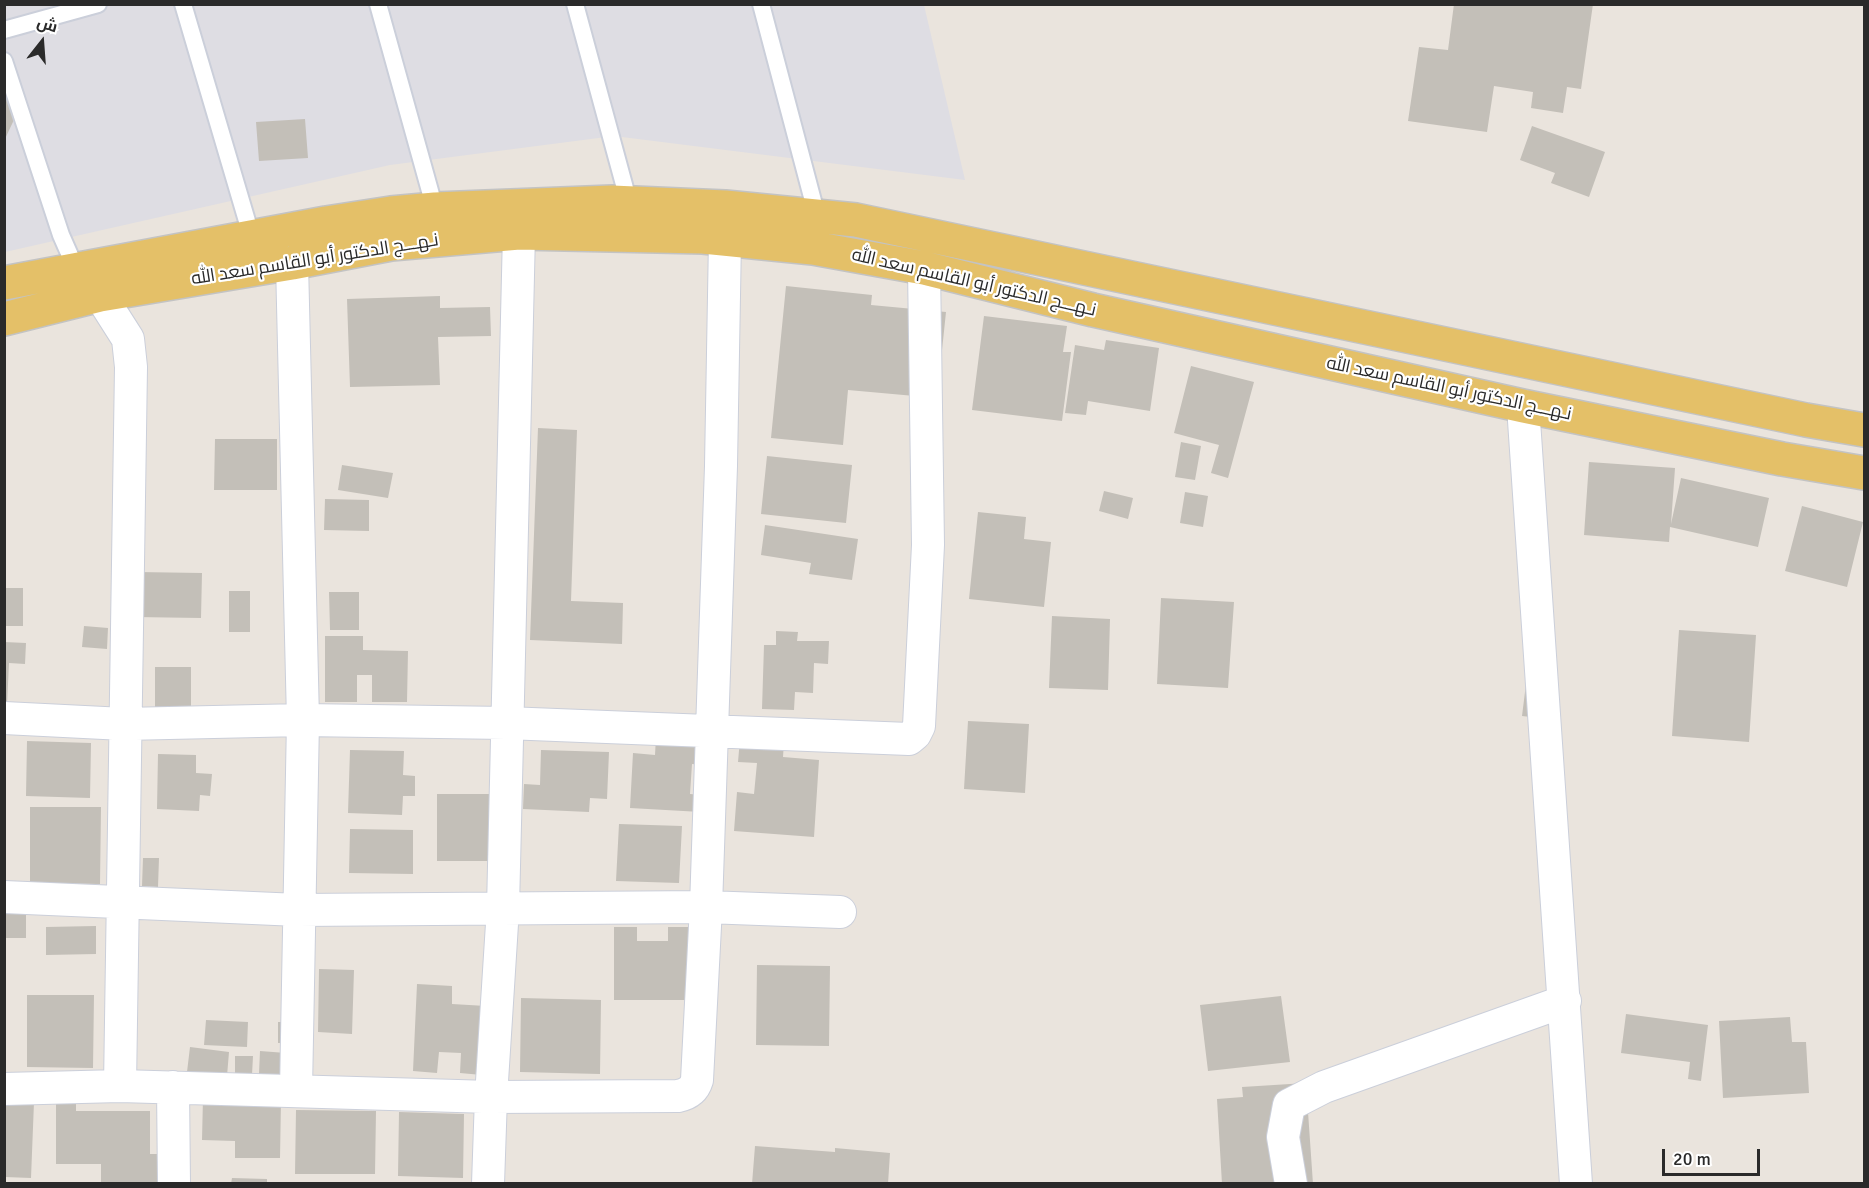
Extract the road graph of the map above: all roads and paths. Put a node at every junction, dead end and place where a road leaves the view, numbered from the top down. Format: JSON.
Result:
{"nodes":[{"id":1,"x":98,"y":4,"type":"edge"},
{"id":2,"x":183,"y":4,"type":"edge"},
{"id":3,"x":378,"y":4,"type":"edge"},
{"id":4,"x":575,"y":4,"type":"edge"},
{"id":5,"x":761,"y":4,"type":"edge"},
{"id":6,"x":4,"y":30,"type":"edge"},
{"id":7,"x":4,"y":61,"type":"edge"},
{"id":8,"x":629,"y":203,"type":"junction"},
{"id":9,"x":435,"y":209,"type":"junction"},
{"id":10,"x":817,"y":216,"type":"junction"},
{"id":11,"x":519,"y":233,"type":"junction"},
{"id":12,"x":252,"y":238,"type":"junction"},
{"id":13,"x":725,"y":239,"type":"junction"},
{"id":14,"x":291,"y":263,"type":"junction"},
{"id":15,"x":78,"y":268,"type":"junction"},
{"id":16,"x":924,"y":268,"type":"junction"},
{"id":17,"x":4,"y":283,"type":"edge"},
{"id":18,"x":100,"y":296,"type":"junction"},
{"id":19,"x":4,"y":319,"type":"edge"},
{"id":20,"x":1523,"y":406,"type":"junction"},
{"id":21,"x":1864,"y":430,"type":"edge"},
{"id":22,"x":1864,"y":473,"type":"edge"},
{"id":23,"x":4,"y":718,"type":"edge"},
{"id":24,"x":303,"y":720,"type":"junction"},
{"id":25,"x":506,"y":723,"type":"junction"},
{"id":26,"x":124,"y":724,"type":"junction"},
{"id":27,"x":711,"y":732,"type":"junction"},
{"id":28,"x":4,"y":897,"type":"edge"},
{"id":29,"x":123,"y":903,"type":"junction"},
{"id":30,"x":706,"y":907,"type":"junction"},
{"id":31,"x":298,"y":909,"type":"junction"},
{"id":32,"x":503,"y":909,"type":"junction"},
{"id":33,"x":840,"y":912,"type":"dead end"},
{"id":34,"x":1565,"y":1001,"type":"junction"},
{"id":35,"x":120,"y":1086,"type":"junction"},
{"id":36,"x":173,"y":1087,"type":"junction"},
{"id":37,"x":4,"y":1089,"type":"edge"},
{"id":38,"x":296,"y":1090,"type":"junction"},
{"id":39,"x":491,"y":1096,"type":"junction"},
{"id":40,"x":174,"y":1184,"type":"edge"},
{"id":41,"x":488,"y":1184,"type":"edge"},
{"id":42,"x":1291,"y":1184,"type":"edge"},
{"id":43,"x":1576,"y":1184,"type":"edge"}],
"edges":[{"from":1,"to":6,"type":"lane"},
{"from":2,"to":12,"type":"lane"},
{"from":3,"to":9,"type":"lane"},
{"from":4,"to":8,"type":"lane"},
{"from":5,"to":10,"type":"lane"},
{"from":7,"to":15,"type":"lane"},
{"from":8,"to":9,"type":"main road","name":"نـهـــج الدكتور أبو القاسم سعد الله"},
{"from":8,"to":10,"type":"main road","name":"نـهـــج الدكتور أبو القاسم سعد الله"},
{"from":9,"to":12,"type":"main road","name":"نـهـــج الدكتور أبو القاسم سعد الله"},
{"from":10,"to":21,"type":"main road","name":"نـهـــج الدكتور أبو القاسم سعد الله"},
{"from":11,"to":13,"type":"main road","name":"نـهـــج الدكتور أبو القاسم سعد الله"},
{"from":11,"to":14,"type":"main road","name":"نـهـــج الدكتور أبو القاسم سعد الله"},
{"from":11,"to":25,"type":"street"},
{"from":12,"to":15,"type":"main road","name":"نـهـــج الدكتور أبو القاسم سعد الله"},
{"from":13,"to":16,"type":"main road","name":"نـهـــج الدكتور أبو القاسم سعد الله"},
{"from":13,"to":27,"type":"street"},
{"from":14,"to":18,"type":"main road","name":"نـهـــج الدكتور أبو القاسم سعد الله"},
{"from":14,"to":24,"type":"street"},
{"from":15,"to":17,"type":"main road","name":"نـهـــج الدكتور أبو القاسم سعد الله"},
{"from":15,"to":18,"type":"street"},
{"from":16,"to":20,"type":"main road","name":"نـهـــج الدكتور أبو القاسم سعد الله"},
{"from":16,"to":27,"type":"street"},
{"from":18,"to":19,"type":"main road","name":"نـهـــج الدكتور أبو القاسم سعد الله"},
{"from":18,"to":26,"type":"street"},
{"from":20,"to":22,"type":"main road","name":"نـهـــج الدكتور أبو القاسم سعد الله"},
{"from":20,"to":34,"type":"street"},
{"from":23,"to":26,"type":"street"},
{"from":24,"to":25,"type":"street"},
{"from":24,"to":26,"type":"street"},
{"from":24,"to":31,"type":"street"},
{"from":25,"to":27,"type":"street"},
{"from":25,"to":32,"type":"street"},
{"from":26,"to":29,"type":"street"},
{"from":27,"to":30,"type":"street"},
{"from":28,"to":29,"type":"street"},
{"from":29,"to":31,"type":"street"},
{"from":29,"to":35,"type":"street"},
{"from":30,"to":32,"type":"street"},
{"from":30,"to":33,"type":"street"},
{"from":30,"to":39,"type":"street"},
{"from":31,"to":32,"type":"street"},
{"from":31,"to":38,"type":"street"},
{"from":32,"to":39,"type":"street"},
{"from":34,"to":42,"type":"street"},
{"from":34,"to":43,"type":"street"},
{"from":35,"to":36,"type":"street"},
{"from":35,"to":37,"type":"street"},
{"from":36,"to":38,"type":"street"},
{"from":36,"to":40,"type":"street"},
{"from":38,"to":39,"type":"street"},
{"from":39,"to":41,"type":"street"}]}
